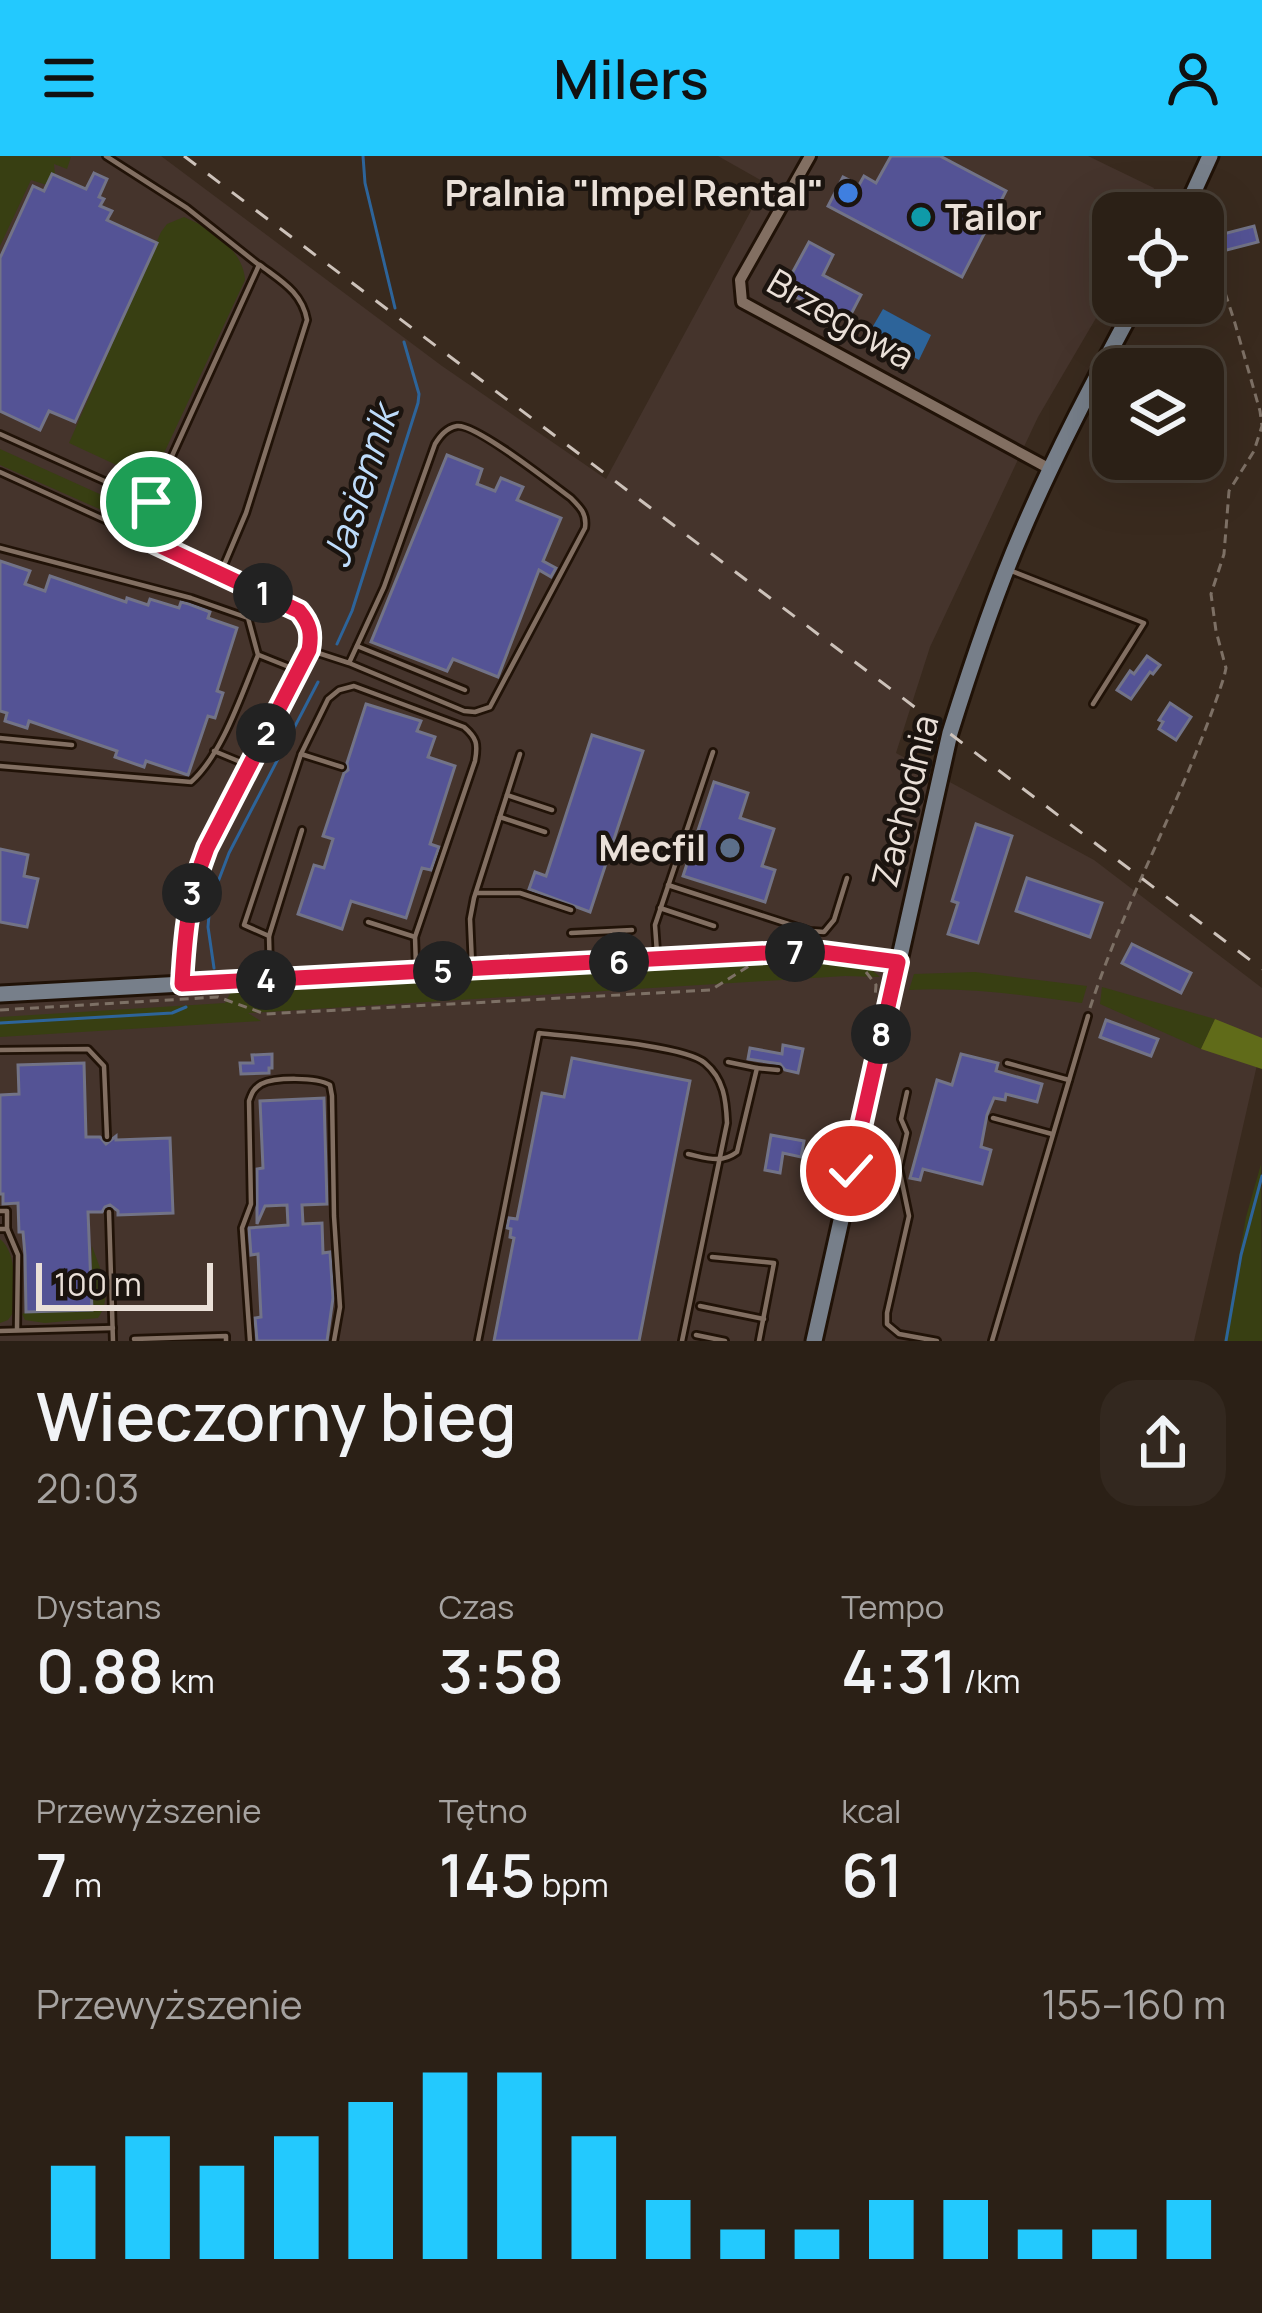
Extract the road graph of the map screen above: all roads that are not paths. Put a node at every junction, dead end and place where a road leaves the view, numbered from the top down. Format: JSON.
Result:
{"nodes":[{"id":1,"x":106,"y":156,"type":"edge"},
{"id":2,"x":810,"y":156,"type":"edge"},
{"id":3,"x":1210,"y":156,"type":"edge"},
{"id":4,"x":1194,"y":192,"type":"edge"},
{"id":5,"x":259,"y":265,"type":"junction"},
{"id":6,"x":1125,"y":324,"type":"edge"},
{"id":7,"x":0,"y":434,"type":"edge"},
{"id":8,"x":1050,"y":469,"type":"junction"},
{"id":9,"x":0,"y":472,"type":"edge"},
{"id":10,"x":151,"y":502,"type":"junction"},
{"id":11,"x":135,"y":534,"type":"junction"},
{"id":12,"x":0,"y":548,"type":"edge"},
{"id":13,"x":1006,"y":569,"type":"junction"},
{"id":14,"x":221,"y":572,"type":"junction"},
{"id":15,"x":239,"y":581,"type":"joint"},
{"id":16,"x":357,"y":646,"type":"junction"},
{"id":17,"x":309,"y":650,"type":"junction"},
{"id":18,"x":258,"y":655,"type":"junction"},
{"id":19,"x":349,"y":663,"type":"junction"},
{"id":20,"x":298,"y":671,"type":"junction"},
{"id":21,"x":465,"y":690,"type":"dead end"},
{"id":22,"x":1093,"y":704,"type":"dead end"},
{"id":23,"x":0,"y":738,"type":"edge"},
{"id":24,"x":72,"y":745,"type":"dead end"},
{"id":25,"x":214,"y":752,"type":"junction"},
{"id":26,"x":713,"y":752,"type":"dead end"},
{"id":27,"x":301,"y":754,"type":"junction"},
{"id":28,"x":520,"y":754,"type":"dead end"},
{"id":29,"x":249,"y":765,"type":"junction"},
{"id":30,"x":0,"y":766,"type":"edge"},
{"id":31,"x":342,"y":767,"type":"dead end"},
{"id":32,"x":507,"y":794,"type":"junction"},
{"id":33,"x":552,"y":810,"type":"dead end"},
{"id":34,"x":500,"y":817,"type":"junction"},
{"id":35,"x":302,"y":830,"type":"dead end"},
{"id":36,"x":545,"y":832,"type":"dead end"},
{"id":37,"x":847,"y":878,"type":"dead end"},
{"id":38,"x":668,"y":885,"type":"junction"},
{"id":39,"x":476,"y":893,"type":"junction"},
{"id":40,"x":660,"y":908,"type":"junction"},
{"id":41,"x":572,"y":910,"type":"dead end"},
{"id":42,"x":368,"y":922,"type":"dead end"},
{"id":43,"x":714,"y":926,"type":"dead end"},
{"id":44,"x":632,"y":930,"type":"dead end"},
{"id":45,"x":615,"y":931,"type":"junction"},
{"id":46,"x":571,"y":933,"type":"dead end"},
{"id":47,"x":269,"y":936,"type":"junction"},
{"id":48,"x":415,"y":937,"type":"junction"},
{"id":49,"x":657,"y":959,"type":"junction"},
{"id":50,"x":616,"y":962,"type":"junction"},
{"id":51,"x":898,"y":962,"type":"junction"},
{"id":52,"x":472,"y":970,"type":"junction"},
{"id":53,"x":417,"y":973,"type":"junction"},
{"id":54,"x":270,"y":980,"type":"junction"},
{"id":55,"x":182,"y":984,"type":"junction"},
{"id":56,"x":0,"y":994,"type":"edge"},
{"id":57,"x":1088,"y":1016,"type":"road end"},
{"id":58,"x":0,"y":1050,"type":"edge"},
{"id":59,"x":728,"y":1062,"type":"dead end"},
{"id":60,"x":1007,"y":1063,"type":"dead end"},
{"id":61,"x":757,"y":1068,"type":"junction"},
{"id":62,"x":778,"y":1070,"type":"dead end"},
{"id":63,"x":1069,"y":1080,"type":"junction"},
{"id":64,"x":907,"y":1092,"type":"dead end"},
{"id":65,"x":993,"y":1118,"type":"dead end"},
{"id":66,"x":1052,"y":1134,"type":"junction"},
{"id":67,"x":107,"y":1137,"type":"dead end"},
{"id":68,"x":688,"y":1154,"type":"dead end"},
{"id":69,"x":718,"y":1160,"type":"junction"},
{"id":70,"x":0,"y":1211,"type":"edge"},
{"id":71,"x":109,"y":1212,"type":"dead end"},
{"id":72,"x":4,"y":1229,"type":"edge"},
{"id":73,"x":712,"y":1257,"type":"dead end"},
{"id":74,"x":700,"y":1306,"type":"dead end"},
{"id":75,"x":764,"y":1319,"type":"junction"},
{"id":76,"x":112,"y":1328,"type":"junction"},
{"id":77,"x":0,"y":1331,"type":"edge"},
{"id":78,"x":16,"y":1331,"type":"junction"},
{"id":79,"x":696,"y":1335,"type":"dead end"},
{"id":80,"x":134,"y":1339,"type":"edge"},
{"id":81,"x":113,"y":1341,"type":"edge"},
{"id":82,"x":226,"y":1341,"type":"edge"},
{"id":83,"x":250,"y":1341,"type":"edge"},
{"id":84,"x":334,"y":1341,"type":"edge"},
{"id":85,"x":478,"y":1341,"type":"edge"},
{"id":86,"x":682,"y":1341,"type":"edge"},
{"id":87,"x":725,"y":1341,"type":"edge"},
{"id":88,"x":759,"y":1341,"type":"edge"},
{"id":89,"x":814,"y":1341,"type":"edge"},
{"id":90,"x":937,"y":1341,"type":"edge"},
{"id":91,"x":992,"y":1341,"type":"edge"}],
"edges":[{"from":1,"to":5,"type":"lane"},
{"from":2,"to":8,"type":"street","name":"Brzegowa"},
{"from":3,"to":4,"type":"street"},
{"from":5,"to":10,"type":"lane"},
{"from":5,"to":14,"type":"lane"},
{"from":6,"to":8,"type":"street","name":"Zachodnia"},
{"from":7,"to":10,"type":"lane"},
{"from":8,"to":13,"type":"street","name":"Zachodnia"},
{"from":9,"to":11,"type":"lane"},
{"from":10,"to":11,"type":"lane"},
{"from":11,"to":14,"type":"lane"},
{"from":12,"to":18,"type":"lane"},
{"from":13,"to":22,"type":"lane"},
{"from":13,"to":51,"type":"street","name":"Zachodnia"},
{"from":14,"to":15,"type":"lane"},
{"from":15,"to":17,"type":"street"},
{"from":16,"to":19,"type":"lane"},
{"from":16,"to":19,"type":"lane"},
{"from":16,"to":21,"type":"lane"},
{"from":17,"to":19,"type":"lane"},
{"from":17,"to":20,"type":"street"},
{"from":18,"to":20,"type":"lane"},
{"from":18,"to":25,"type":"lane"},
{"from":20,"to":29,"type":"street"},
{"from":23,"to":24,"type":"lane"},
{"from":25,"to":29,"type":"lane"},
{"from":25,"to":30,"type":"lane"},
{"from":26,"to":38,"type":"lane"},
{"from":27,"to":31,"type":"lane"},
{"from":27,"to":47,"type":"lane"},
{"from":27,"to":48,"type":"lane"},
{"from":28,"to":32,"type":"lane"},
{"from":29,"to":55,"type":"street"},
{"from":32,"to":33,"type":"lane"},
{"from":32,"to":34,"type":"lane"},
{"from":34,"to":36,"type":"lane"},
{"from":34,"to":39,"type":"lane"},
{"from":35,"to":47,"type":"lane"},
{"from":37,"to":38,"type":"lane"},
{"from":38,"to":40,"type":"lane"},
{"from":39,"to":41,"type":"lane"},
{"from":39,"to":52,"type":"lane"},
{"from":40,"to":43,"type":"lane"},
{"from":40,"to":49,"type":"lane"},
{"from":42,"to":48,"type":"lane"},
{"from":44,"to":45,"type":"lane"},
{"from":45,"to":46,"type":"lane"},
{"from":45,"to":50,"type":"lane"},
{"from":47,"to":54,"type":"lane"},
{"from":48,"to":53,"type":"lane"},
{"from":49,"to":50,"type":"street"},
{"from":49,"to":51,"type":"street"},
{"from":50,"to":52,"type":"street"},
{"from":51,"to":89,"type":"street","name":"Zachodnia"},
{"from":52,"to":53,"type":"street"},
{"from":53,"to":54,"type":"street"},
{"from":54,"to":55,"type":"street"},
{"from":55,"to":56,"type":"street"},
{"from":57,"to":63,"type":"lane"},
{"from":58,"to":67,"type":"lane"},
{"from":59,"to":61,"type":"lane"},
{"from":60,"to":63,"type":"lane"},
{"from":61,"to":62,"type":"lane"},
{"from":61,"to":69,"type":"lane"},
{"from":63,"to":66,"type":"lane"},
{"from":64,"to":90,"type":"lane"},
{"from":65,"to":66,"type":"lane"},
{"from":66,"to":91,"type":"lane"},
{"from":68,"to":69,"type":"lane"},
{"from":69,"to":85,"type":"lane"},
{"from":69,"to":86,"type":"lane"},
{"from":70,"to":72,"type":"lane"},
{"from":71,"to":76,"type":"lane"},
{"from":72,"to":78,"type":"lane"},
{"from":73,"to":75,"type":"lane"},
{"from":74,"to":75,"type":"lane"},
{"from":75,"to":88,"type":"lane"},
{"from":76,"to":78,"type":"lane"},
{"from":76,"to":81,"type":"lane"},
{"from":77,"to":78,"type":"lane"},
{"from":79,"to":87,"type":"lane"},
{"from":80,"to":82,"type":"lane"},
{"from":83,"to":84,"type":"lane"}]}
